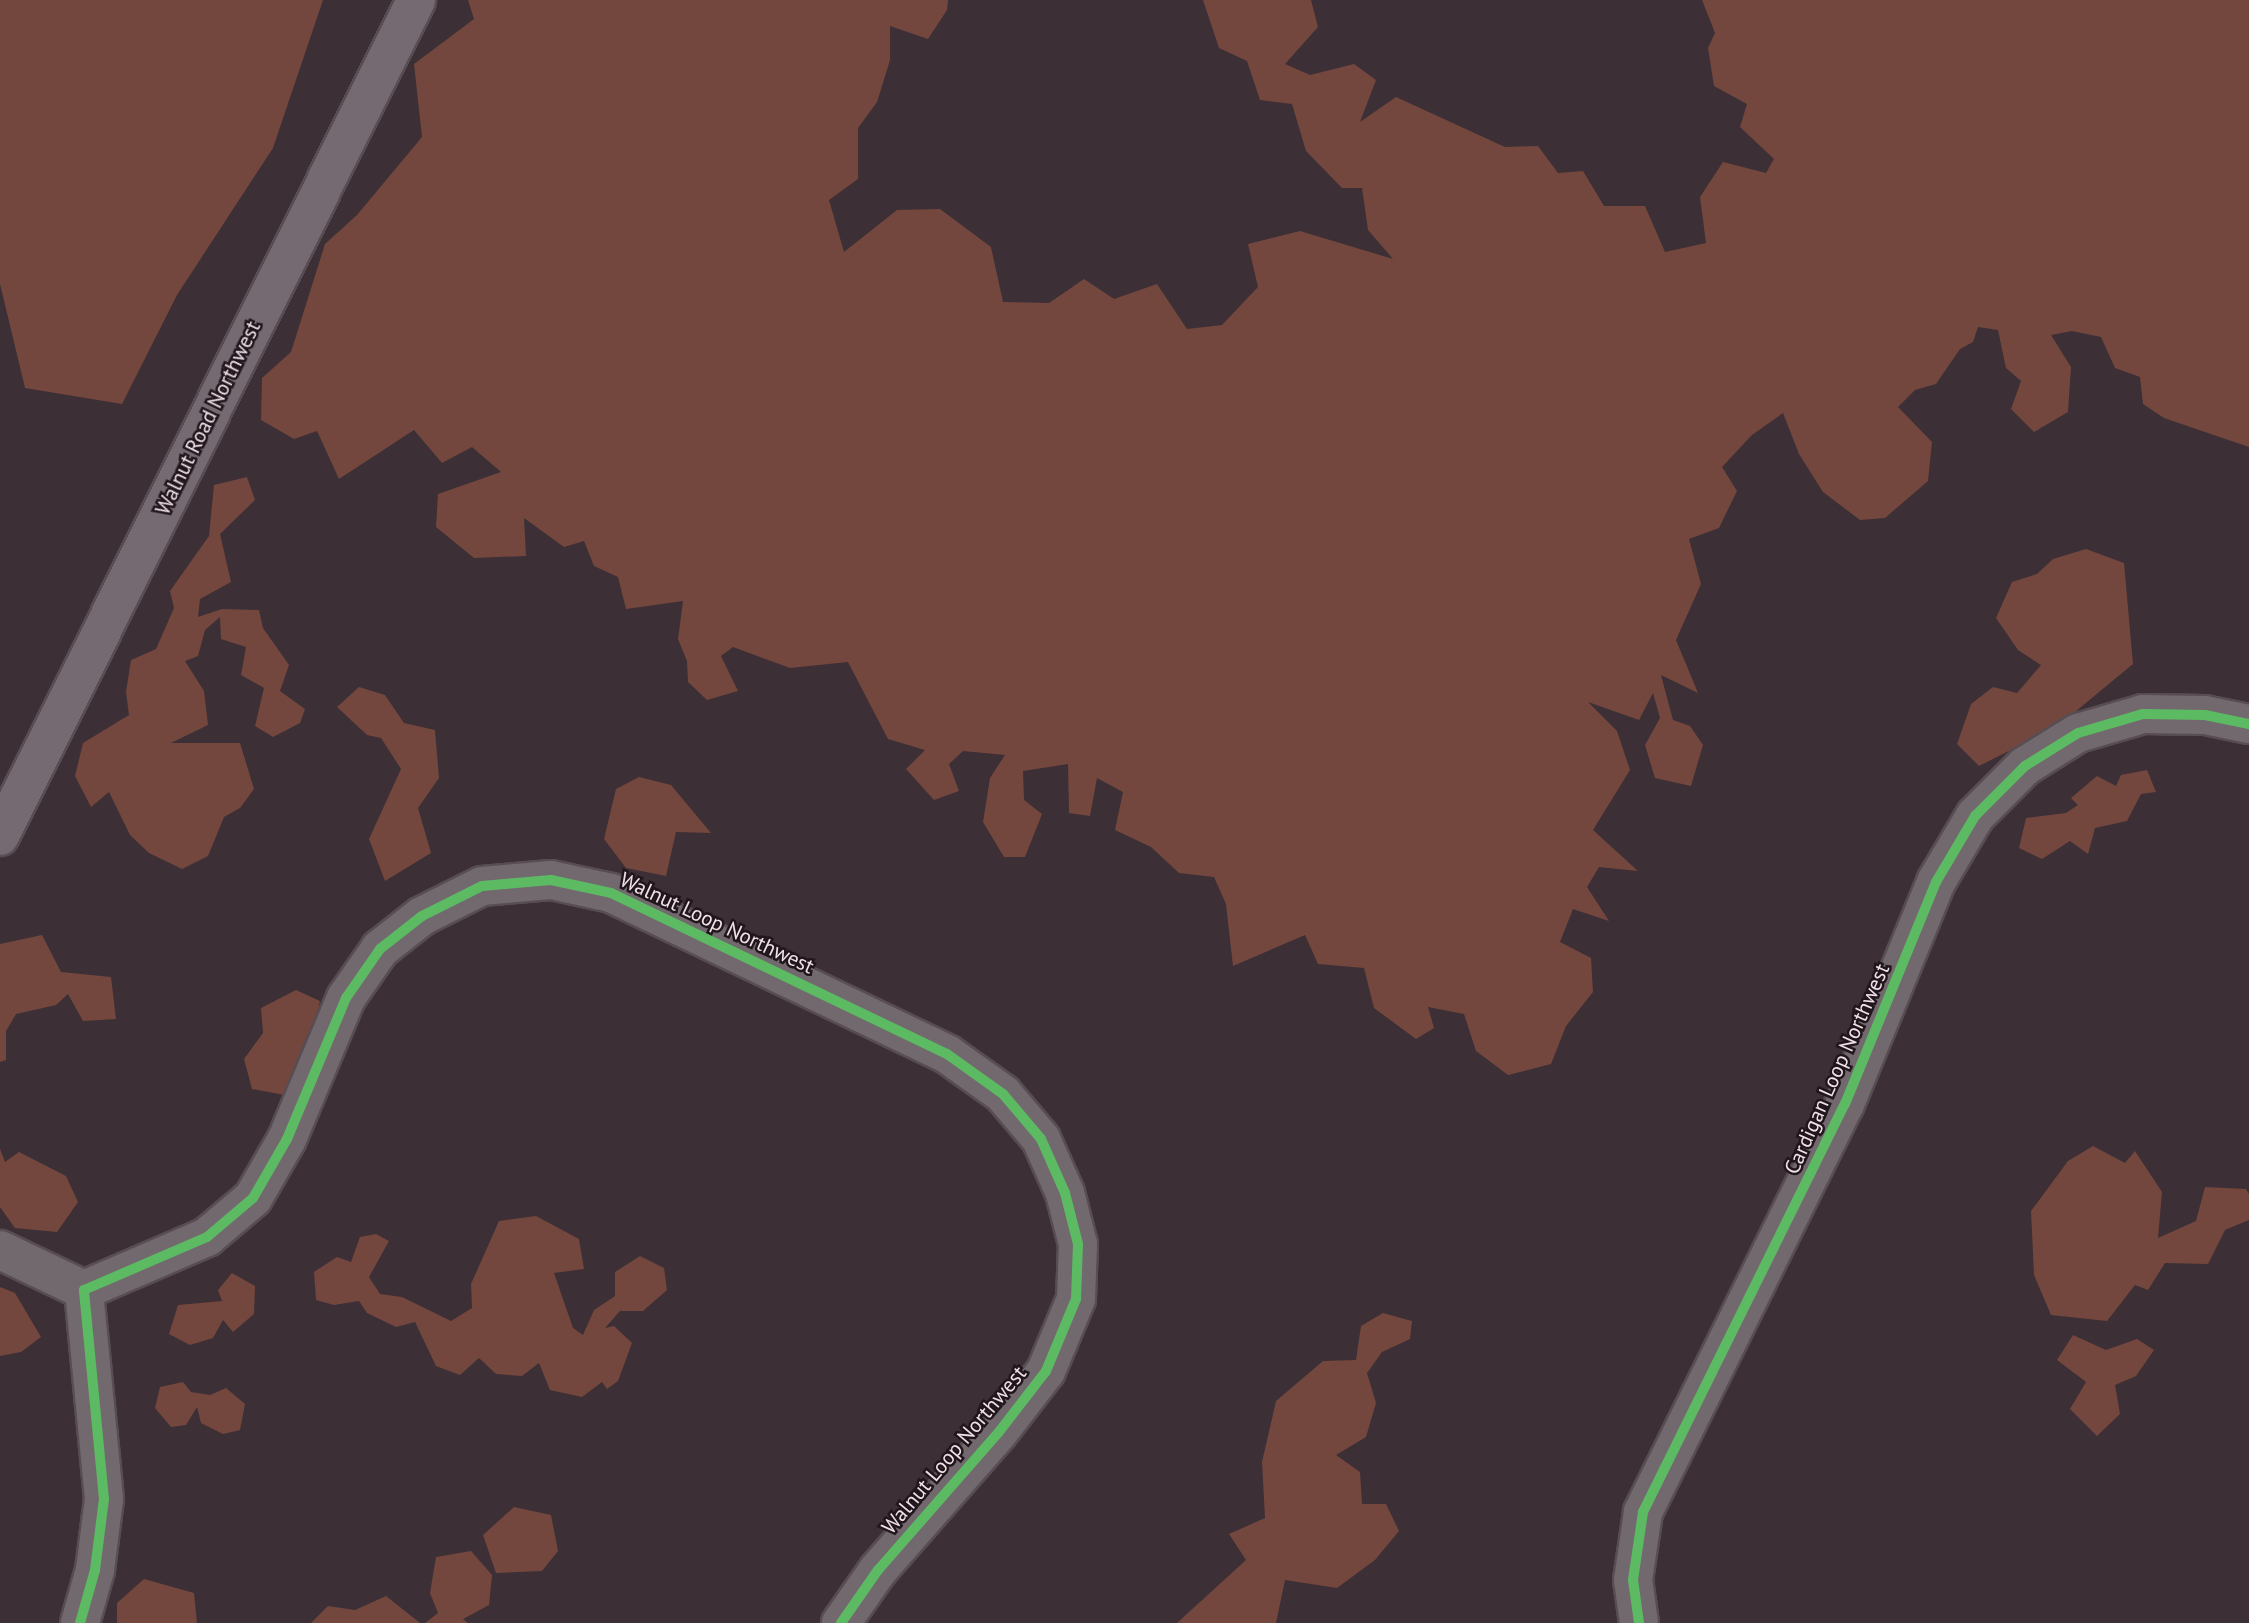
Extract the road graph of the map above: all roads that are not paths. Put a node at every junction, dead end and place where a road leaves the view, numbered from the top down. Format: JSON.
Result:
{"nodes":[{"id":1,"x":416,"y":0,"type":"edge"},
{"id":2,"x":2249,"y":724,"type":"edge"},
{"id":3,"x":0,"y":836,"type":"edge"},
{"id":4,"x":0,"y":1250,"type":"edge"},
{"id":5,"x":84,"y":1290,"type":"junction"},
{"id":6,"x":80,"y":1623,"type":"edge"},
{"id":7,"x":841,"y":1623,"type":"edge"},
{"id":8,"x":1639,"y":1623,"type":"edge"}],
"edges":[{"from":1,"to":3,"type":"street","name":"Walnut Road Northwest"},
{"from":2,"to":8,"type":"street","name":"Cardigan Loop Northwest"},
{"from":4,"to":5,"type":"street"},
{"from":5,"to":6,"type":"street"},
{"from":5,"to":7,"type":"street","name":"Walnut Loop Northwest"}]}
